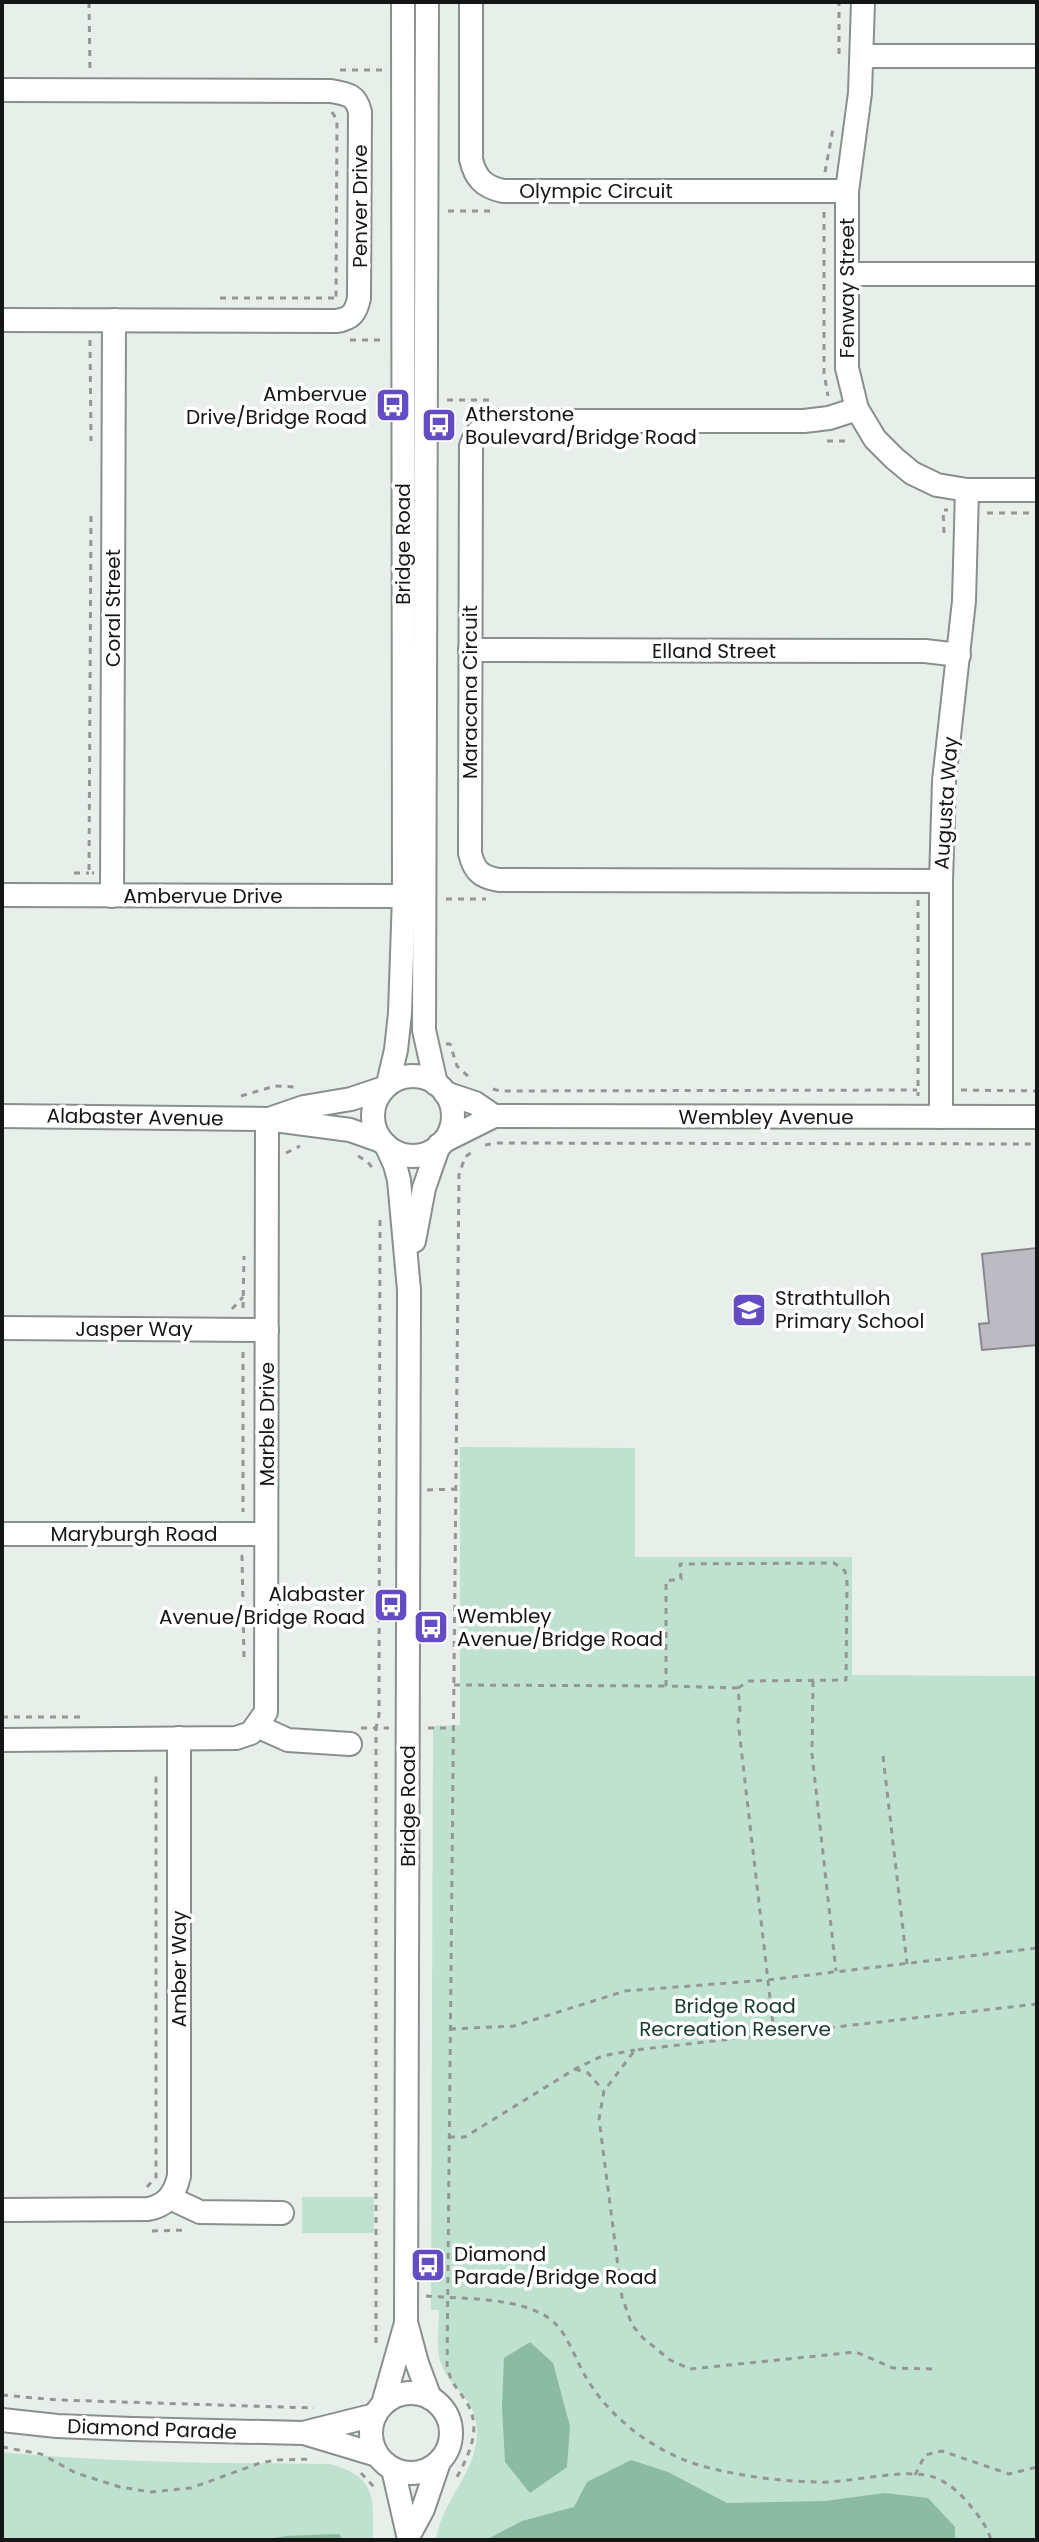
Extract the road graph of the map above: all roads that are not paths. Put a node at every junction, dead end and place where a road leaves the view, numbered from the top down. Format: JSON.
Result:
{"nodes":[{"id":1,"x":403,"y":2,"type":"edge"},
{"id":2,"x":427,"y":2,"type":"edge"},
{"id":3,"x":471,"y":2,"type":"edge"},
{"id":4,"x":863,"y":2,"type":"edge"},
{"id":5,"x":862,"y":56,"type":"junction"},
{"id":6,"x":1037,"y":56,"type":"edge"},
{"id":7,"x":2,"y":90,"type":"edge"},
{"id":8,"x":847,"y":191,"type":"junction"},
{"id":9,"x":847,"y":274,"type":"junction"},
{"id":10,"x":1037,"y":274,"type":"edge"},
{"id":11,"x":2,"y":320,"type":"edge"},
{"id":12,"x":114,"y":320,"type":"junction"},
{"id":13,"x":857,"y":409,"type":"junction"},
{"id":14,"x":967,"y":490,"type":"junction"},
{"id":15,"x":1037,"y":490,"type":"edge"},
{"id":16,"x":470,"y":650,"type":"junction"},
{"id":17,"x":959,"y":655,"type":"junction"},
{"id":18,"x":941,"y":881,"type":"junction"},
{"id":19,"x":2,"y":895,"type":"edge"},
{"id":20,"x":112,"y":896,"type":"junction"},
{"id":21,"x":404,"y":896,"type":"junction"},
{"id":22,"x":386,"y":1086,"type":"junction"},
{"id":23,"x":440,"y":1088,"type":"junction"},
{"id":24,"x":2,"y":1116,"type":"edge"},
{"id":25,"x":494,"y":1116,"type":"junction"},
{"id":26,"x":941,"y":1117,"type":"junction"},
{"id":27,"x":1037,"y":1117,"type":"edge"},
{"id":28,"x":267,"y":1119,"type":"junction"},
{"id":29,"x":384,"y":1143,"type":"junction"},
{"id":30,"x":441,"y":1143,"type":"junction"},
{"id":31,"x":409,"y":1290,"type":"junction"},
{"id":32,"x":2,"y":1328,"type":"edge"},
{"id":33,"x":267,"y":1330,"type":"junction"},
{"id":34,"x":2,"y":1534,"type":"edge"},
{"id":35,"x":266,"y":1534,"type":"junction"},
{"id":36,"x":257,"y":1726,"type":"junction"},
{"id":37,"x":179,"y":1738,"type":"junction"},
{"id":38,"x":2,"y":1740,"type":"edge"},
{"id":39,"x":350,"y":1744,"type":"dead end"},
{"id":40,"x":170,"y":2198,"type":"junction"},
{"id":41,"x":2,"y":2210,"type":"edge"},
{"id":42,"x":282,"y":2213,"type":"dead end"},
{"id":43,"x":406,"y":2322,"type":"junction"},
{"id":44,"x":430,"y":2398,"type":"junction"},
{"id":45,"x":379,"y":2410,"type":"junction"},
{"id":46,"x":2,"y":2420,"type":"edge"},
{"id":47,"x":303,"y":2433,"type":"junction"},
{"id":48,"x":385,"y":2462,"type":"junction"},
{"id":49,"x":439,"y":2462,"type":"junction"},
{"id":50,"x":409,"y":2537,"type":"edge"}],
"edges":[{"from":1,"to":21,"type":"street","name":"Bridge Road"},
{"from":2,"to":23,"type":"street","name":"Bridge Road"},
{"from":3,"to":8,"type":"street","name":"Olympic Circuit"},
{"from":4,"to":5,"type":"street","name":"Fenway Street"},
{"from":5,"to":6,"type":"street"},
{"from":5,"to":8,"type":"street","name":"Fenway Street"},
{"from":7,"to":12,"type":"street","name":"Penver Drive"},
{"from":8,"to":9,"type":"street","name":"Fenway Street"},
{"from":9,"to":10,"type":"street"},
{"from":9,"to":13,"type":"street","name":"Fenway Street"},
{"from":11,"to":12,"type":"street","name":"Penver Drive"},
{"from":12,"to":20,"type":"street","name":"Coral Street"},
{"from":13,"to":14,"type":"street","name":"Fenway Street"},
{"from":13,"to":16,"type":"street","name":"Maracana Circuit"},
{"from":14,"to":15,"type":"street","name":"Fenway Street"},
{"from":14,"to":17,"type":"street","name":"Augusta Way"},
{"from":16,"to":17,"type":"street","name":"Elland Street"},
{"from":16,"to":18,"type":"street","name":"Maracana Circuit"},
{"from":17,"to":18,"type":"street","name":"Augusta Way"},
{"from":18,"to":26,"type":"street","name":"Augusta Way"},
{"from":19,"to":20,"type":"street","name":"Ambervue Drive"},
{"from":20,"to":21,"type":"street","name":"Ambervue Drive"},
{"from":21,"to":22,"type":"street","name":"Bridge Road"},
{"from":22,"to":23,"type":"street"},
{"from":22,"to":28,"type":"street","name":"Alabaster Avenue"},
{"from":22,"to":29,"type":"street"},
{"from":23,"to":25,"type":"street","name":"Wembley Avenue"},
{"from":23,"to":30,"type":"street"},
{"from":24,"to":28,"type":"street","name":"Alabaster Avenue"},
{"from":25,"to":26,"type":"street","name":"Wembley Avenue"},
{"from":25,"to":30,"type":"street","name":"Wembley Avenue"},
{"from":26,"to":27,"type":"street","name":"Wembley Avenue"},
{"from":28,"to":29,"type":"street","name":"Alabaster Avenue"},
{"from":28,"to":33,"type":"street","name":"Marble Drive"},
{"from":29,"to":30,"type":"street"},
{"from":29,"to":31,"type":"street","name":"Bridge Road"},
{"from":30,"to":31,"type":"street","name":"Bridge Road"},
{"from":31,"to":43,"type":"street","name":"Bridge Road"},
{"from":32,"to":33,"type":"street","name":"Jasper Way"},
{"from":33,"to":35,"type":"street","name":"Marble Drive"},
{"from":34,"to":35,"type":"street","name":"Maryburgh Road"},
{"from":35,"to":36,"type":"street","name":"Marble Drive"},
{"from":36,"to":37,"type":"street"},
{"from":36,"to":39,"type":"street"},
{"from":37,"to":38,"type":"street"},
{"from":37,"to":40,"type":"street","name":"Amber Way"},
{"from":40,"to":41,"type":"street"},
{"from":40,"to":42,"type":"street"},
{"from":43,"to":44,"type":"street","name":"Bridge Road"},
{"from":43,"to":45,"type":"street","name":"Bridge Road"},
{"from":44,"to":45,"type":"street"},
{"from":44,"to":49,"type":"street"},
{"from":45,"to":47,"type":"street","name":"Diamond Parade"},
{"from":45,"to":48,"type":"street"},
{"from":46,"to":47,"type":"street","name":"Diamond Parade"},
{"from":47,"to":48,"type":"street","name":"Diamond Parade"},
{"from":48,"to":49,"type":"street"},
{"from":48,"to":50,"type":"street"},
{"from":49,"to":50,"type":"street"}]}
